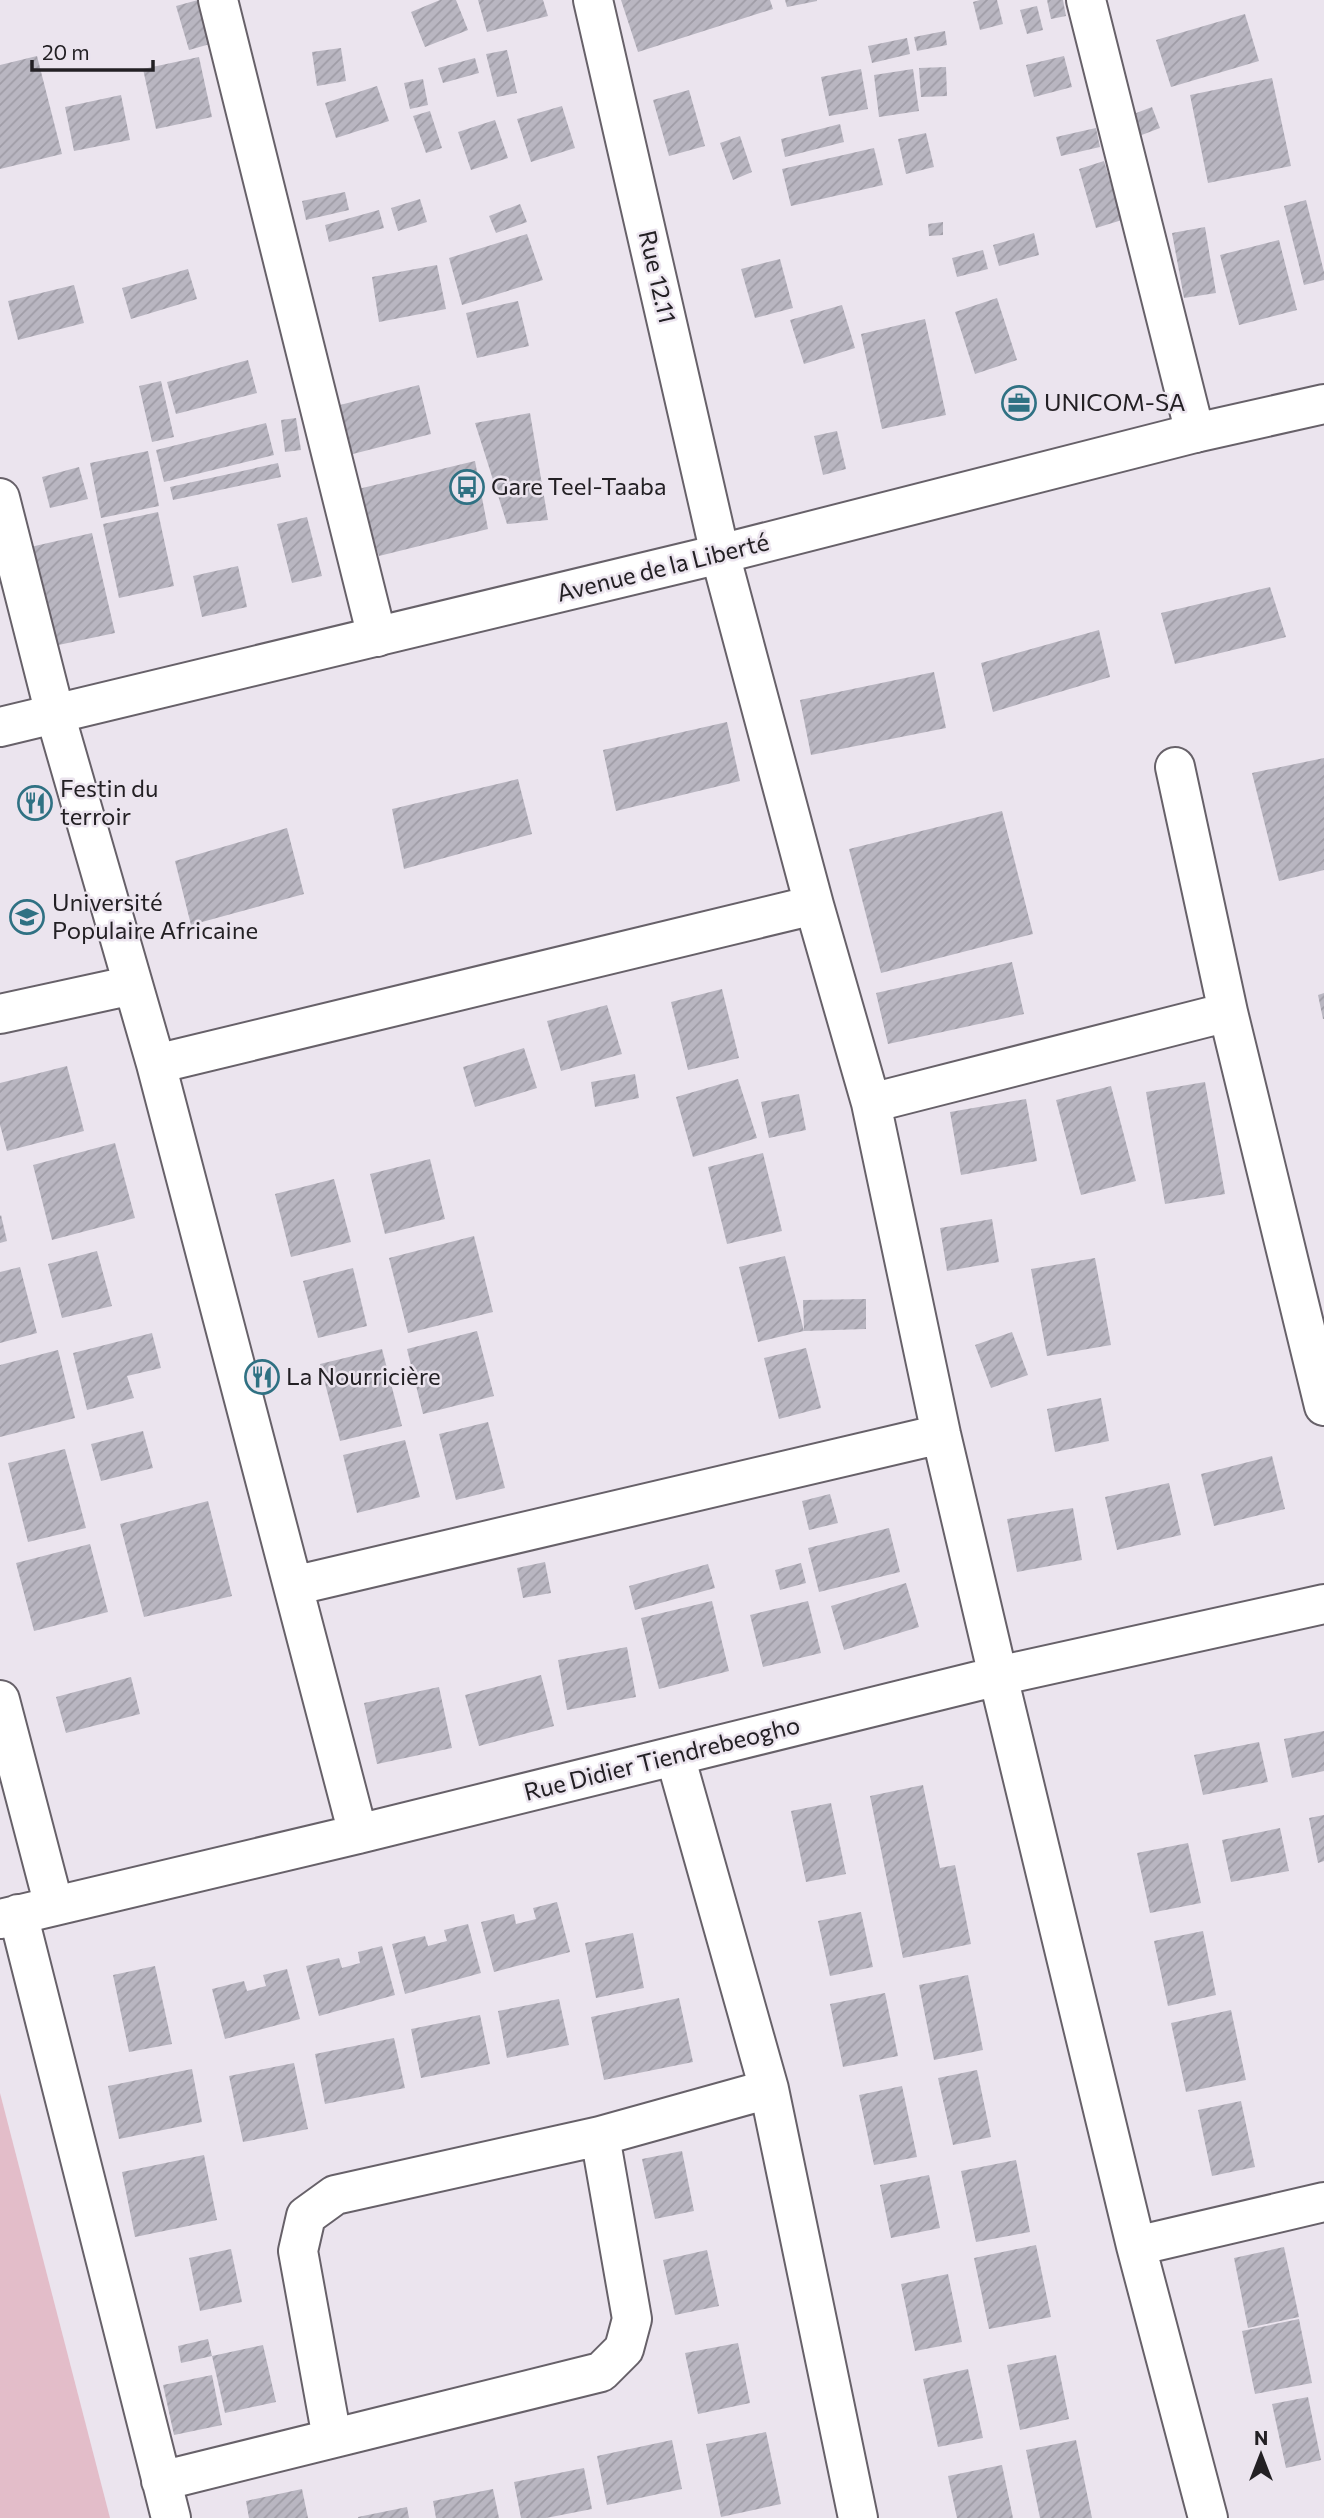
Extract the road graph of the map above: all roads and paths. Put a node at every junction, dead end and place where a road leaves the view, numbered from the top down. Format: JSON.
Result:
{"nodes":[{"id":1,"x":218,"y":0,"type":"edge"},
{"id":2,"x":593,"y":0,"type":"edge"},
{"id":3,"x":1086,"y":0,"type":"edge"},
{"id":4,"x":1324,"y":404,"type":"edge"},
{"id":5,"x":1195,"y":433,"type":"junction"},
{"id":6,"x":0,"y":498,"type":"edge"},
{"id":7,"x":720,"y":554,"type":"junction"},
{"id":8,"x":377,"y":637,"type":"junction"},
{"id":9,"x":55,"y":714,"type":"junction"},
{"id":10,"x":0,"y":727,"type":"edge"},
{"id":11,"x":1175,"y":767,"type":"dead end"},
{"id":12,"x":814,"y":905,"type":"junction"},
{"id":13,"x":133,"y":985,"type":"junction"},
{"id":14,"x":1228,"y":1013,"type":"junction"},
{"id":15,"x":0,"y":1014,"type":"edge"},
{"id":16,"x":156,"y":1064,"type":"junction"},
{"id":17,"x":871,"y":1103,"type":"junction"},
{"id":18,"x":1324,"y":1406,"type":"edge"},
{"id":19,"x":941,"y":1434,"type":"junction"},
{"id":20,"x":293,"y":1586,"type":"junction"},
{"id":21,"x":1324,"y":1604,"type":"edge"},
{"id":22,"x":998,"y":1676,"type":"junction"},
{"id":23,"x":0,"y":1700,"type":"edge"},
{"id":24,"x":675,"y":1756,"type":"junction"},
{"id":25,"x":358,"y":1834,"type":"junction"},
{"id":26,"x":24,"y":1913,"type":"edge"},
{"id":27,"x":769,"y":2089,"type":"junction"},
{"id":28,"x":600,"y":2136,"type":"junction"},
{"id":29,"x":1324,"y":2202,"type":"edge"},
{"id":30,"x":1136,"y":2246,"type":"junction"},
{"id":31,"x":332,"y":2438,"type":"junction"},
{"id":32,"x":161,"y":2482,"type":"junction"},
{"id":33,"x":170,"y":2518,"type":"edge"},
{"id":34,"x":858,"y":2518,"type":"edge"},
{"id":35,"x":1208,"y":2518,"type":"edge"}],
"edges":[{"from":1,"to":8,"type":"street"},
{"from":2,"to":7,"type":"street","name":"Rue 12.11"},
{"from":3,"to":5,"type":"street"},
{"from":4,"to":5,"type":"street","name":"Avenue de la Liberté"},
{"from":5,"to":7,"type":"street","name":"Avenue de la Liberté"},
{"from":6,"to":9,"type":"street"},
{"from":7,"to":8,"type":"street","name":"Avenue de la Liberté"},
{"from":7,"to":12,"type":"street","name":"Rue 12.11"},
{"from":8,"to":9,"type":"street","name":"Avenue de la Liberté"},
{"from":9,"to":10,"type":"street","name":"Avenue de la Liberté"},
{"from":9,"to":13,"type":"street"},
{"from":11,"to":14,"type":"street"},
{"from":12,"to":16,"type":"street"},
{"from":12,"to":17,"type":"street","name":"Rue 12.11"},
{"from":13,"to":15,"type":"street"},
{"from":13,"to":16,"type":"street"},
{"from":14,"to":17,"type":"street"},
{"from":14,"to":18,"type":"street"},
{"from":16,"to":20,"type":"street"},
{"from":17,"to":19,"type":"street","name":"Rue 12.11"},
{"from":19,"to":20,"type":"street"},
{"from":19,"to":22,"type":"street","name":"Rue 12.11"},
{"from":20,"to":25,"type":"street"},
{"from":21,"to":22,"type":"street","name":"Rue Didier Tiendrebeogho"},
{"from":22,"to":24,"type":"street","name":"Rue Didier Tiendrebeogho"},
{"from":22,"to":30,"type":"street","name":"Rue 12.11"},
{"from":23,"to":26,"type":"street"},
{"from":24,"to":25,"type":"street","name":"Rue Didier Tiendrebeogho"},
{"from":24,"to":27,"type":"street"},
{"from":25,"to":26,"type":"street","name":"Rue Didier Tiendrebeogho"},
{"from":26,"to":32,"type":"street"},
{"from":27,"to":28,"type":"street"},
{"from":27,"to":34,"type":"street"},
{"from":28,"to":31,"type":"street"},
{"from":28,"to":31,"type":"street"},
{"from":29,"to":30,"type":"street"},
{"from":30,"to":35,"type":"street","name":"Rue 12.11"},
{"from":31,"to":32,"type":"street"},
{"from":32,"to":33,"type":"street"}]}
